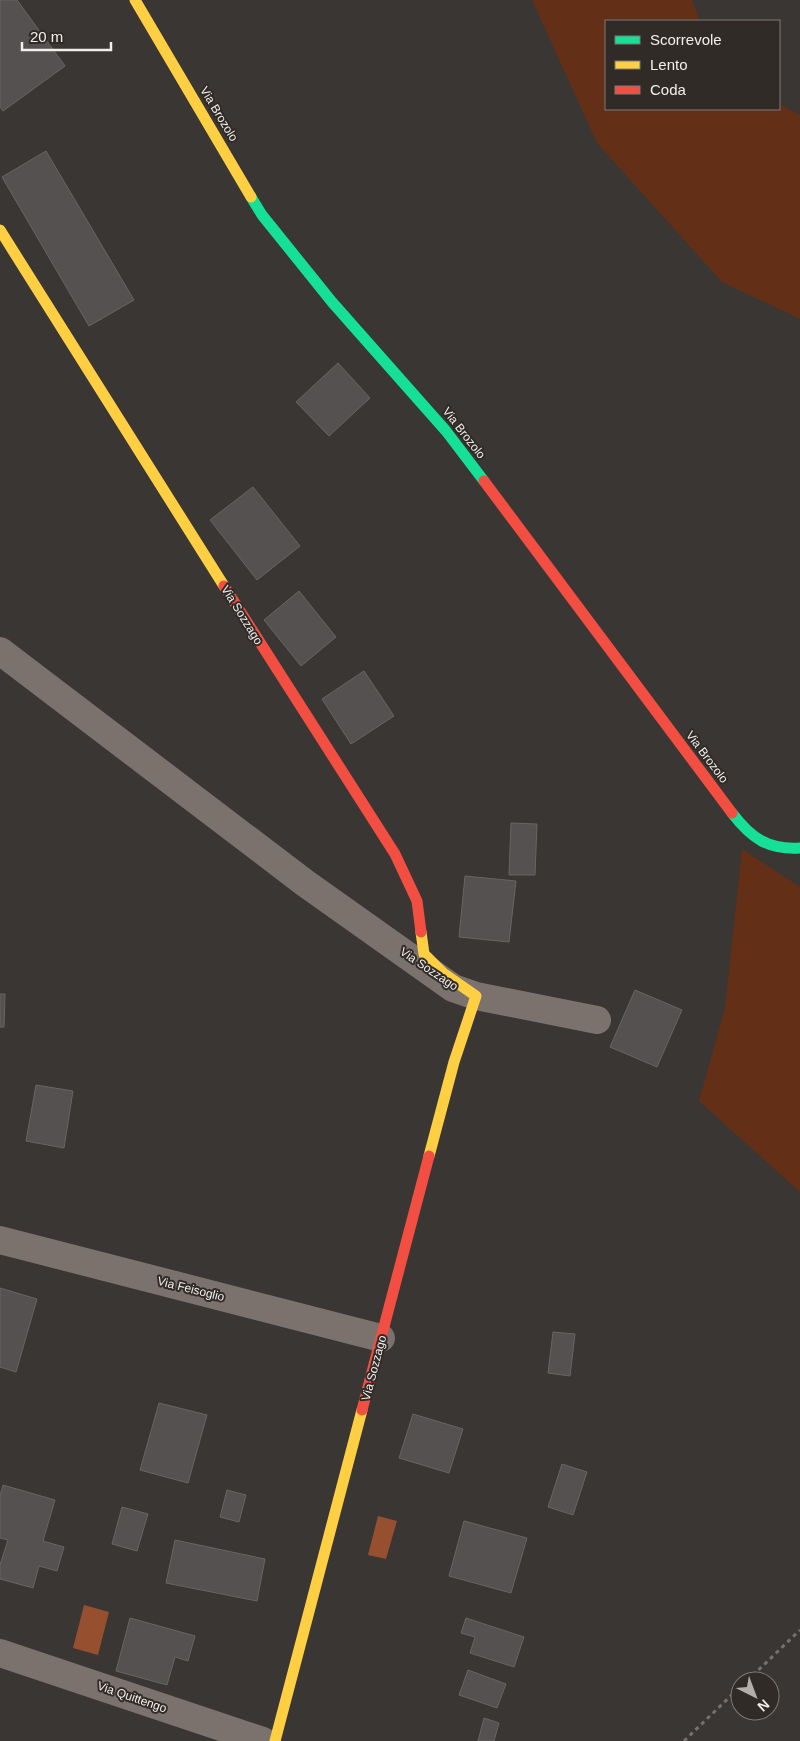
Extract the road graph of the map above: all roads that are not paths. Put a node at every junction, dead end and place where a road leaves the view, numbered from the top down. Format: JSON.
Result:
{"nodes":[{"id":1,"x":134,"y":0,"type":"edge"},
{"id":2,"x":0,"y":230,"type":"edge"},
{"id":3,"x":0,"y":651,"type":"edge"},
{"id":4,"x":800,"y":848,"type":"edge"},
{"id":5,"x":476,"y":996,"type":"junction"},
{"id":6,"x":597,"y":1020,"type":"dead end"},
{"id":7,"x":0,"y":1240,"type":"edge"},
{"id":8,"x":381,"y":1338,"type":"junction"},
{"id":9,"x":0,"y":1653,"type":"edge"},
{"id":10,"x":263,"y":1741,"type":"edge"},
{"id":11,"x":275,"y":1741,"type":"edge"}],
"edges":[{"from":1,"to":4,"type":"street","name":"Via Brozolo"},
{"from":2,"to":5,"type":"street","name":"Via Sozzago"},
{"from":3,"to":5,"type":"street","name":"Via Sozzago"},
{"from":5,"to":6,"type":"street","name":"Via Sozzago"},
{"from":5,"to":8,"type":"street","name":"Via Sozzago"},
{"from":7,"to":8,"type":"street","name":"Via Feisoglio"},
{"from":8,"to":11,"type":"street","name":"Via Sozzago"},
{"from":9,"to":10,"type":"street","name":"Via Quittengo"}]}
